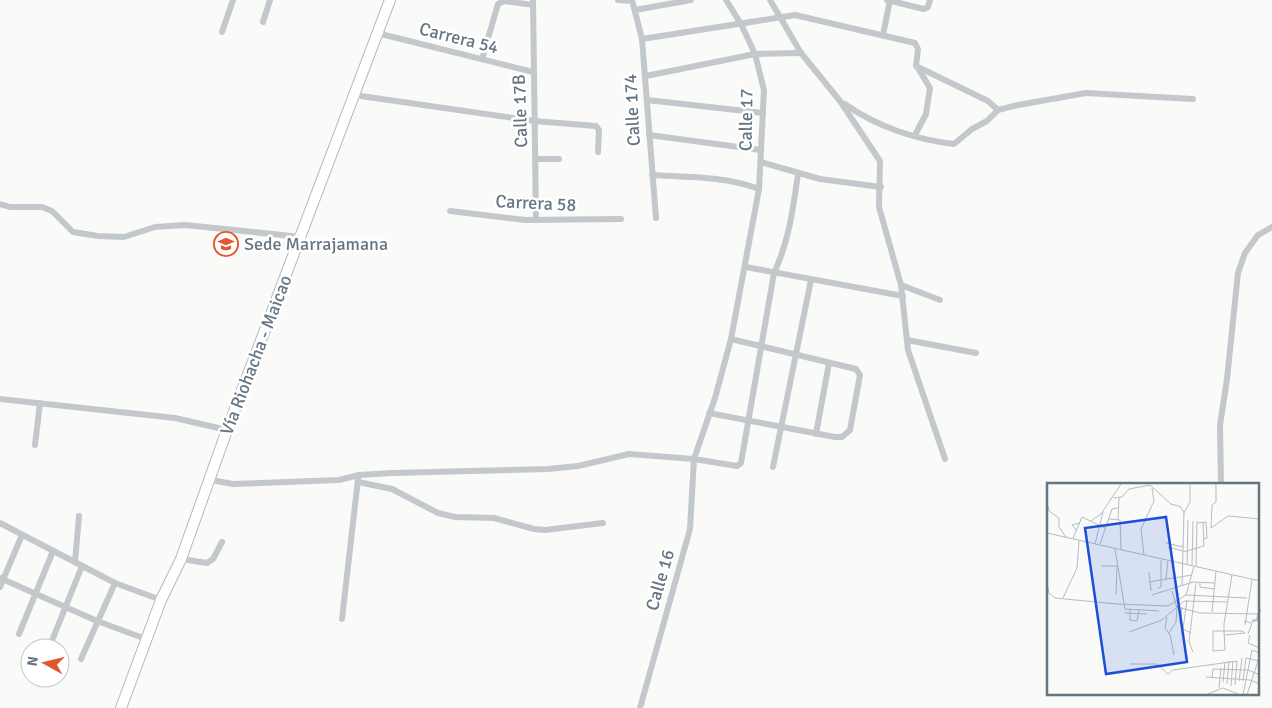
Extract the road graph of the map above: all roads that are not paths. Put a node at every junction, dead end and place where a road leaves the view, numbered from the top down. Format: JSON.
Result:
{"nodes":[{"id":1,"x":234,"y":0,"type":"edge"},
{"id":2,"x":270,"y":0,"type":"edge"},
{"id":3,"x":390,"y":0,"type":"edge"},
{"id":4,"x":618,"y":0,"type":"edge"},
{"id":5,"x":632,"y":0,"type":"edge"},
{"id":6,"x":691,"y":0,"type":"edge"},
{"id":7,"x":726,"y":0,"type":"edge"},
{"id":8,"x":770,"y":0,"type":"edge"},
{"id":9,"x":889,"y":0,"type":"edge"},
{"id":10,"x":930,"y":0,"type":"edge"},
{"id":11,"x":533,"y":3,"type":"edge"},
{"id":12,"x":635,"y":10,"type":"junction"},
{"id":13,"x":778,"y":17,"type":"junction"},
{"id":14,"x":263,"y":22,"type":"dead end"},
{"id":15,"x":741,"y":24,"type":"junction"},
{"id":16,"x":222,"y":32,"type":"dead end"},
{"id":17,"x":377,"y":33,"type":"junction"},
{"id":18,"x":883,"y":34,"type":"junction"},
{"id":19,"x":642,"y":39,"type":"junction"},
{"id":20,"x":800,"y":53,"type":"junction"},
{"id":21,"x":755,"y":54,"type":"junction"},
{"id":22,"x":482,"y":59,"type":"junction"},
{"id":23,"x":916,"y":66,"type":"junction"},
{"id":24,"x":533,"y":72,"type":"junction"},
{"id":25,"x":646,"y":76,"type":"junction"},
{"id":26,"x":354,"y":96,"type":"junction"},
{"id":27,"x":1193,"y":99,"type":"dead end"},
{"id":28,"x":647,"y":100,"type":"junction"},
{"id":29,"x":840,"y":101,"type":"junction"},
{"id":30,"x":998,"y":110,"type":"junction"},
{"id":31,"x":763,"y":113,"type":"junction"},
{"id":32,"x":534,"y":121,"type":"junction"},
{"id":33,"x":649,"y":135,"type":"junction"},
{"id":34,"x":916,"y":135,"type":"junction"},
{"id":35,"x":761,"y":150,"type":"junction"},
{"id":36,"x":598,"y":152,"type":"dead end"},
{"id":37,"x":536,"y":159,"type":"junction"},
{"id":38,"x":559,"y":159,"type":"dead end"},
{"id":39,"x":761,"y":162,"type":"junction"},
{"id":40,"x":798,"y":174,"type":"junction"},
{"id":41,"x":652,"y":175,"type":"junction"},
{"id":42,"x":881,"y":187,"type":"junction"},
{"id":43,"x":759,"y":190,"type":"junction"},
{"id":44,"x":0,"y":204,"type":"edge"},
{"id":45,"x":450,"y":211,"type":"dead end"},
{"id":46,"x":656,"y":218,"type":"dead end"},
{"id":47,"x":621,"y":219,"type":"dead end"},
{"id":48,"x":536,"y":220,"type":"junction"},
{"id":49,"x":1272,"y":227,"type":"edge"},
{"id":50,"x":300,"y":238,"type":"junction"},
{"id":51,"x":746,"y":267,"type":"junction"},
{"id":52,"x":774,"y":273,"type":"junction"},
{"id":53,"x":811,"y":280,"type":"junction"},
{"id":54,"x":901,"y":285,"type":"junction"},
{"id":55,"x":903,"y":296,"type":"junction"},
{"id":56,"x":940,"y":300,"type":"dead end"},
{"id":57,"x":731,"y":339,"type":"junction"},
{"id":58,"x":907,"y":340,"type":"junction"},
{"id":59,"x":762,"y":347,"type":"junction"},
{"id":60,"x":976,"y":353,"type":"dead end"},
{"id":61,"x":797,"y":356,"type":"junction"},
{"id":62,"x":829,"y":363,"type":"junction"},
{"id":63,"x":0,"y":399,"type":"edge"},
{"id":64,"x":40,"y":403,"type":"junction"},
{"id":65,"x":709,"y":413,"type":"junction"},
{"id":66,"x":748,"y":421,"type":"junction"},
{"id":67,"x":782,"y":427,"type":"junction"},
{"id":68,"x":227,"y":430,"type":"junction"},
{"id":69,"x":816,"y":434,"type":"junction"},
{"id":70,"x":35,"y":445,"type":"dead end"},
{"id":71,"x":945,"y":458,"type":"dead end"},
{"id":72,"x":694,"y":459,"type":"junction"},
{"id":73,"x":773,"y":467,"type":"dead end"},
{"id":74,"x":358,"y":478,"type":"junction"},
{"id":75,"x":211,"y":480,"type":"junction"},
{"id":76,"x":1221,"y":483,"type":"edge"},
{"id":77,"x":79,"y":516,"type":"dead end"},
{"id":78,"x":0,"y":523,"type":"edge"},
{"id":79,"x":603,"y":523,"type":"dead end"},
{"id":80,"x":22,"y":535,"type":"junction"},
{"id":81,"x":222,"y":542,"type":"dead end"},
{"id":82,"x":53,"y":552,"type":"junction"},
{"id":83,"x":181,"y":559,"type":"junction"},
{"id":84,"x":75,"y":562,"type":"junction"},
{"id":85,"x":82,"y":566,"type":"junction"},
{"id":86,"x":2,"y":579,"type":"edge"},
{"id":87,"x":115,"y":583,"type":"junction"},
{"id":88,"x":0,"y":587,"type":"edge"},
{"id":89,"x":35,"y":594,"type":"junction"},
{"id":90,"x":161,"y":600,"type":"junction"},
{"id":91,"x":64,"y":606,"type":"junction"},
{"id":92,"x":342,"y":619,"type":"dead end"},
{"id":93,"x":97,"y":621,"type":"junction"},
{"id":94,"x":19,"y":634,"type":"dead end"},
{"id":95,"x":52,"y":638,"type":"edge"},
{"id":96,"x":146,"y":639,"type":"junction"},
{"id":97,"x":81,"y":659,"type":"dead end"},
{"id":98,"x":121,"y":708,"type":"edge"},
{"id":99,"x":640,"y":708,"type":"edge"}],
"edges":[{"from":1,"to":16,"type":"street"},
{"from":2,"to":14,"type":"street"},
{"from":3,"to":17,"type":"highway","name":"Vía Riohacha - Maicao"},
{"from":4,"to":5,"type":"street"},
{"from":5,"to":12,"type":"street","name":"Calle 174"},
{"from":6,"to":12,"type":"street"},
{"from":7,"to":15,"type":"street","name":"Calle 17"},
{"from":8,"to":13,"type":"street"},
{"from":9,"to":10,"type":"street"},
{"from":9,"to":18,"type":"street"},
{"from":11,"to":22,"type":"street"},
{"from":11,"to":24,"type":"street","name":"Calle 17B"},
{"from":12,"to":19,"type":"street","name":"Calle 174"},
{"from":13,"to":15,"type":"street"},
{"from":13,"to":18,"type":"street"},
{"from":13,"to":20,"type":"street"},
{"from":15,"to":19,"type":"street"},
{"from":15,"to":21,"type":"street","name":"Calle 17"},
{"from":17,"to":22,"type":"street","name":"Carrera 54"},
{"from":17,"to":26,"type":"highway","name":"Vía Riohacha - Maicao"},
{"from":18,"to":23,"type":"street"},
{"from":19,"to":25,"type":"street","name":"Calle 174"},
{"from":20,"to":21,"type":"street"},
{"from":20,"to":29,"type":"street"},
{"from":21,"to":25,"type":"street"},
{"from":21,"to":31,"type":"street","name":"Calle 17"},
{"from":22,"to":24,"type":"street","name":"Carrera 54"},
{"from":23,"to":30,"type":"street"},
{"from":23,"to":34,"type":"street"},
{"from":24,"to":32,"type":"street","name":"Calle 17B"},
{"from":25,"to":28,"type":"street","name":"Calle 174"},
{"from":26,"to":32,"type":"street"},
{"from":26,"to":50,"type":"highway","name":"Vía Riohacha - Maicao"},
{"from":27,"to":30,"type":"street"},
{"from":28,"to":31,"type":"street"},
{"from":28,"to":33,"type":"street","name":"Calle 174"},
{"from":29,"to":34,"type":"street"},
{"from":29,"to":42,"type":"street"},
{"from":30,"to":34,"type":"street"},
{"from":31,"to":35,"type":"street","name":"Calle 17"},
{"from":32,"to":36,"type":"street"},
{"from":32,"to":37,"type":"street","name":"Calle 17B"},
{"from":33,"to":35,"type":"street"},
{"from":33,"to":41,"type":"street","name":"Calle 174"},
{"from":35,"to":39,"type":"street","name":"Calle 17"},
{"from":37,"to":38,"type":"street"},
{"from":37,"to":48,"type":"street","name":"Calle 17B"},
{"from":39,"to":40,"type":"street"},
{"from":39,"to":43,"type":"street","name":"Calle 17"},
{"from":40,"to":42,"type":"street"},
{"from":40,"to":52,"type":"street"},
{"from":41,"to":43,"type":"street"},
{"from":41,"to":46,"type":"street","name":"Calle 174"},
{"from":42,"to":54,"type":"street"},
{"from":43,"to":51,"type":"street","name":"Calle 17"},
{"from":44,"to":50,"type":"street"},
{"from":45,"to":48,"type":"street","name":"Carrera 58"},
{"from":47,"to":48,"type":"street","name":"Carrera 58"},
{"from":49,"to":76,"type":"street"},
{"from":50,"to":68,"type":"highway","name":"Vía Riohacha - Maicao"},
{"from":51,"to":52,"type":"street"},
{"from":51,"to":57,"type":"street","name":"Calle 17"},
{"from":52,"to":53,"type":"street"},
{"from":52,"to":59,"type":"street"},
{"from":53,"to":55,"type":"street"},
{"from":53,"to":61,"type":"street"},
{"from":54,"to":55,"type":"street"},
{"from":54,"to":56,"type":"street"},
{"from":55,"to":58,"type":"street"},
{"from":57,"to":59,"type":"street"},
{"from":57,"to":65,"type":"street","name":"Calle 16"},
{"from":58,"to":60,"type":"street"},
{"from":58,"to":71,"type":"street"},
{"from":59,"to":61,"type":"street"},
{"from":59,"to":66,"type":"street"},
{"from":61,"to":62,"type":"street"},
{"from":61,"to":67,"type":"street"},
{"from":62,"to":69,"type":"street"},
{"from":62,"to":69,"type":"street"},
{"from":63,"to":64,"type":"street"},
{"from":64,"to":68,"type":"street"},
{"from":64,"to":70,"type":"street"},
{"from":65,"to":66,"type":"street"},
{"from":65,"to":72,"type":"street","name":"Calle 16"},
{"from":66,"to":67,"type":"street"},
{"from":66,"to":72,"type":"street"},
{"from":67,"to":69,"type":"street"},
{"from":67,"to":73,"type":"street"},
{"from":68,"to":75,"type":"highway","name":"Vía Riohacha - Maicao"},
{"from":72,"to":74,"type":"street"},
{"from":72,"to":99,"type":"street","name":"Calle 16"},
{"from":74,"to":75,"type":"street"},
{"from":74,"to":79,"type":"street"},
{"from":74,"to":92,"type":"street"},
{"from":75,"to":83,"type":"highway","name":"Vía Riohacha - Maicao"},
{"from":77,"to":84,"type":"street"},
{"from":78,"to":80,"type":"street"},
{"from":80,"to":82,"type":"street"},
{"from":80,"to":86,"type":"street"},
{"from":81,"to":83,"type":"street"},
{"from":82,"to":84,"type":"street"},
{"from":82,"to":89,"type":"street"},
{"from":83,"to":90,"type":"highway","name":"Vía Riohacha - Maicao"},
{"from":84,"to":85,"type":"street"},
{"from":85,"to":87,"type":"street"},
{"from":85,"to":91,"type":"street"},
{"from":86,"to":88,"type":"street"},
{"from":86,"to":89,"type":"street"},
{"from":87,"to":90,"type":"street"},
{"from":87,"to":93,"type":"street"},
{"from":89,"to":91,"type":"street"},
{"from":89,"to":94,"type":"street"},
{"from":90,"to":96,"type":"highway","name":"Vía Riohacha - Maicao"},
{"from":91,"to":93,"type":"street"},
{"from":91,"to":95,"type":"street"},
{"from":93,"to":96,"type":"street"},
{"from":93,"to":97,"type":"street"},
{"from":96,"to":98,"type":"highway","name":"Vía Riohacha - Maicao"}]}
